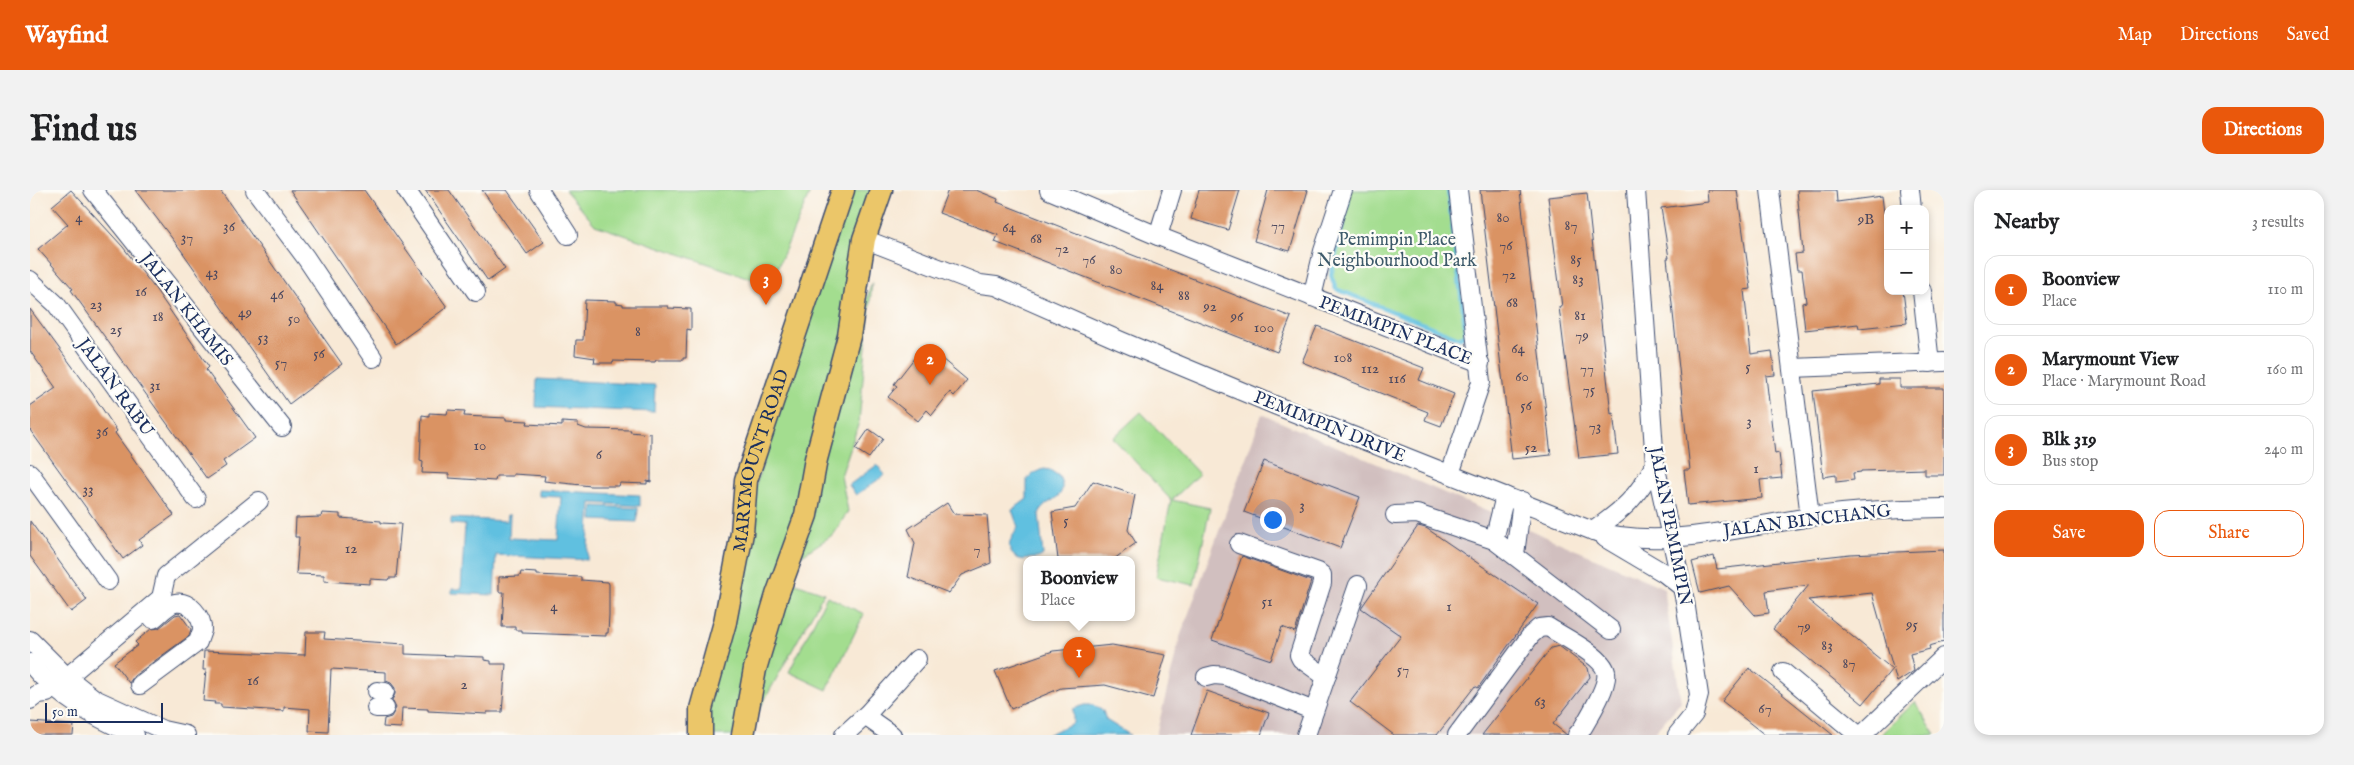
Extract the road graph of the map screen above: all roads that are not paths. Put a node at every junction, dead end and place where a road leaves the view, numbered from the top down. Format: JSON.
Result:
{"nodes":[{"id":1,"x":93,"y":190,"type":"edge"},
{"id":2,"x":256,"y":190,"type":"edge"},
{"id":3,"x":406,"y":190,"type":"edge"},
{"id":4,"x":539,"y":190,"type":"edge"},
{"id":5,"x":843,"y":190,"type":"edge"},
{"id":6,"x":881,"y":190,"type":"edge"},
{"id":7,"x":1049,"y":190,"type":"edge"},
{"id":8,"x":1172,"y":190,"type":"edge"},
{"id":9,"x":1343,"y":190,"type":"edge"},
{"id":10,"x":1458,"y":190,"type":"edge"},
{"id":11,"x":1636,"y":190,"type":"edge"},
{"id":12,"x":1770,"y":190,"type":"edge"},
{"id":13,"x":1910,"y":190,"type":"edge"},
{"id":14,"x":1912,"y":205,"type":"edge"},
{"id":15,"x":568,"y":234,"type":"dead end"},
{"id":16,"x":866,"y":234,"type":"junction"},
{"id":17,"x":1158,"y":236,"type":"junction"},
{"id":18,"x":30,"y":280,"type":"edge"},
{"id":19,"x":476,"y":292,"type":"dead end"},
{"id":20,"x":1923,"y":295,"type":"edge"},
{"id":21,"x":1312,"y":297,"type":"junction"},
{"id":22,"x":374,"y":358,"type":"dead end"},
{"id":23,"x":1937,"y":362,"type":"edge"},
{"id":24,"x":1480,"y":363,"type":"junction"},
{"id":25,"x":1792,"y":368,"type":"junction"},
{"id":26,"x":282,"y":427,"type":"dead end"},
{"id":27,"x":1655,"y":464,"type":"junction"},
{"id":28,"x":30,"y":473,"type":"edge"},
{"id":29,"x":1450,"y":474,"type":"junction"},
{"id":30,"x":1505,"y":496,"type":"junction"},
{"id":31,"x":196,"y":499,"type":"dead end"},
{"id":32,"x":259,"y":501,"type":"dead end"},
{"id":33,"x":1522,"y":502,"type":"junction"},
{"id":34,"x":1944,"y":508,"type":"edge"},
{"id":35,"x":1395,"y":515,"type":"dead end"},
{"id":36,"x":1810,"y":517,"type":"junction"},
{"id":37,"x":1593,"y":531,"type":"junction"},
{"id":38,"x":1671,"y":538,"type":"junction"},
{"id":39,"x":1494,"y":540,"type":"junction"},
{"id":40,"x":1239,"y":544,"type":"dead end"},
{"id":41,"x":1515,"y":554,"type":"junction"},
{"id":42,"x":108,"y":581,"type":"dead end"},
{"id":43,"x":1358,"y":585,"type":"dead end"},
{"id":44,"x":1682,"y":587,"type":"junction"},
{"id":45,"x":1612,"y":630,"type":"dead end"},
{"id":46,"x":30,"y":640,"type":"edge"},
{"id":47,"x":94,"y":653,"type":"junction"},
{"id":48,"x":1944,"y":657,"type":"edge"},
{"id":49,"x":918,"y":659,"type":"dead end"},
{"id":50,"x":30,"y":663,"type":"edge"},
{"id":51,"x":1782,"y":672,"type":"dead end"},
{"id":52,"x":1206,"y":677,"type":"dead end"},
{"id":53,"x":1326,"y":677,"type":"junction"},
{"id":54,"x":50,"y":682,"type":"edge"},
{"id":55,"x":140,"y":685,"type":"dead end"},
{"id":56,"x":1314,"y":711,"type":"junction"},
{"id":57,"x":865,"y":716,"type":"junction"},
{"id":58,"x":1583,"y":733,"type":"edge"},
{"id":59,"x":134,"y":735,"type":"edge"},
{"id":60,"x":186,"y":735,"type":"edge"},
{"id":61,"x":701,"y":735,"type":"edge"},
{"id":62,"x":743,"y":735,"type":"edge"},
{"id":63,"x":844,"y":735,"type":"edge"},
{"id":64,"x":892,"y":735,"type":"edge"},
{"id":65,"x":1306,"y":735,"type":"edge"},
{"id":66,"x":1457,"y":735,"type":"edge"},
{"id":67,"x":1677,"y":735,"type":"edge"},
{"id":68,"x":1858,"y":735,"type":"edge"},
{"id":69,"x":1862,"y":735,"type":"edge"}],
"edges":[{"from":1,"to":26,"type":"street","name":"JALAN KHAMIS"},
{"from":2,"to":22,"type":"street"},
{"from":3,"to":19,"type":"street"},
{"from":4,"to":15,"type":"street"},
{"from":5,"to":61,"type":"main road","name":"MARYMOUNT ROAD"},
{"from":6,"to":16,"type":"main road"},
{"from":7,"to":17,"type":"street","name":"PEMIMPIN PLACE"},
{"from":8,"to":17,"type":"street"},
{"from":9,"to":21,"type":"street","name":"PEMIMPIN PLACE"},
{"from":10,"to":24,"type":"street"},
{"from":11,"to":27,"type":"street","name":"JALAN PEMIMPIN"},
{"from":12,"to":25,"type":"street"},
{"from":13,"to":14,"type":"street"},
{"from":16,"to":29,"type":"street","name":"PEMIMPIN DRIVE"},
{"from":16,"to":62,"type":"main road"},
{"from":17,"to":21,"type":"street","name":"PEMIMPIN PLACE"},
{"from":18,"to":31,"type":"street","name":"JALAN RABU"},
{"from":20,"to":23,"type":"street"},
{"from":21,"to":24,"type":"street","name":"PEMIMPIN PLACE"},
{"from":23,"to":25,"type":"street"},
{"from":24,"to":29,"type":"street"},
{"from":25,"to":36,"type":"street"},
{"from":27,"to":37,"type":"street"},
{"from":27,"to":38,"type":"street","name":"JALAN PEMIMPIN"},
{"from":28,"to":42,"type":"street"},
{"from":29,"to":30,"type":"street","name":"PEMIMPIN DRIVE"},
{"from":30,"to":33,"type":"street","name":"PEMIMPIN DRIVE"},
{"from":30,"to":39,"type":"street"},
{"from":32,"to":47,"type":"street"},
{"from":33,"to":37,"type":"street","name":"PEMIMPIN DRIVE"},
{"from":33,"to":41,"type":"street"},
{"from":34,"to":36,"type":"street","name":"JALAN BINCHANG"},
{"from":35,"to":39,"type":"street"},
{"from":36,"to":38,"type":"street","name":"JALAN BINCHANG"},
{"from":37,"to":38,"type":"street","name":"PEMIMPIN DRIVE"},
{"from":37,"to":44,"type":"street"},
{"from":38,"to":44,"type":"street","name":"JALAN PEMIMPIN"},
{"from":39,"to":41,"type":"street"},
{"from":40,"to":53,"type":"street"},
{"from":41,"to":45,"type":"street"},
{"from":43,"to":53,"type":"street"},
{"from":44,"to":67,"type":"street","name":"JALAN PEMIMPIN"},
{"from":46,"to":54,"type":"street"},
{"from":47,"to":54,"type":"street"},
{"from":47,"to":55,"type":"street"},
{"from":48,"to":69,"type":"street"},
{"from":49,"to":57,"type":"street"},
{"from":50,"to":54,"type":"street"},
{"from":51,"to":68,"type":"street"},
{"from":52,"to":56,"type":"street"},
{"from":53,"to":56,"type":"street"},
{"from":54,"to":59,"type":"street"},
{"from":54,"to":60,"type":"street"},
{"from":56,"to":65,"type":"street"},
{"from":57,"to":63,"type":"street"},
{"from":57,"to":64,"type":"street"},
{"from":58,"to":66,"type":"street"}]}
